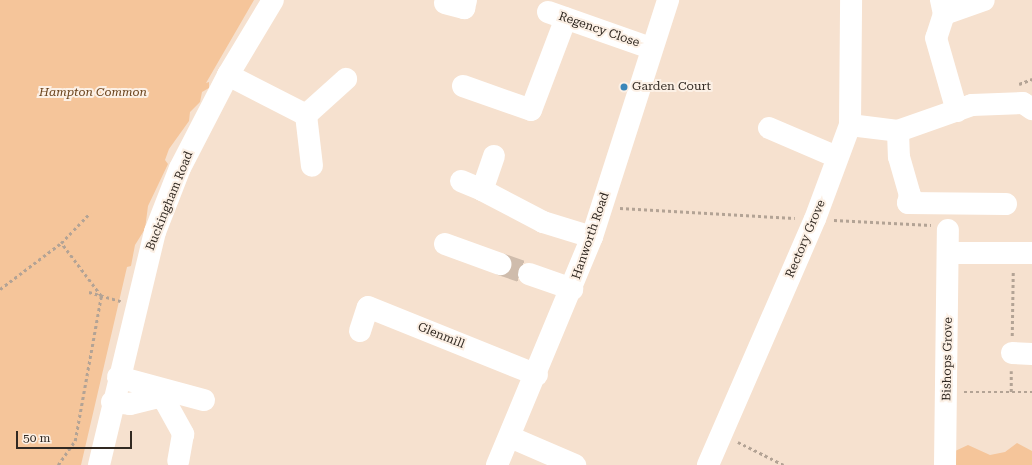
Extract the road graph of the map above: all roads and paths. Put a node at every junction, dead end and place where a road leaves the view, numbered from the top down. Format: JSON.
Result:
{"nodes":[{"id":1,"x":273,"y":0,"type":"edge"},
{"id":2,"x":466,"y":0,"type":"edge"},
{"id":3,"x":668,"y":0,"type":"edge"},
{"id":4,"x":850,"y":0,"type":"edge"},
{"id":5,"x":984,"y":0,"type":"edge"},
{"id":6,"x":445,"y":3,"type":"dead end"},
{"id":7,"x":942,"y":7,"type":"edge"},
{"id":8,"x":651,"y":48,"type":"junction"},
{"id":9,"x":228,"y":75,"type":"junction"},
{"id":10,"x":346,"y":79,"type":"dead end"},
{"id":11,"x":463,"y":86,"type":"dead end"},
{"id":12,"x":1032,"y":109,"type":"edge"},
{"id":13,"x":956,"y":111,"type":"junction"},
{"id":14,"x":306,"y":115,"type":"junction"},
{"id":15,"x":850,"y":125,"type":"junction"},
{"id":16,"x":769,"y":128,"type":"dead end"},
{"id":17,"x":898,"y":131,"type":"junction"},
{"id":18,"x":494,"y":156,"type":"dead end"},
{"id":19,"x":837,"y":157,"type":"junction"},
{"id":20,"x":312,"y":166,"type":"dead end"},
{"id":21,"x":461,"y":181,"type":"dead end"},
{"id":22,"x":482,"y":190,"type":"junction"},
{"id":23,"x":1006,"y":204,"type":"dead end"},
{"id":24,"x":602,"y":206,"type":"junction"},
{"id":25,"x":90,"y":213,"type":"dead end"},
{"id":26,"x":815,"y":219,"type":"junction"},
{"id":27,"x":948,"y":230,"type":"joint"},
{"id":28,"x":592,"y":237,"type":"junction"},
{"id":29,"x":61,"y":242,"type":"junction"},
{"id":30,"x":445,"y":244,"type":"dead end"},
{"id":31,"x":1023,"y":252,"type":"edge"},
{"id":32,"x":950,"y":253,"type":"junction"},
{"id":33,"x":500,"y":264,"type":"tunnel mouth"},
{"id":34,"x":529,"y":274,"type":"tunnel mouth"},
{"id":35,"x":0,"y":289,"type":"edge"},
{"id":36,"x":572,"y":289,"type":"junction"},
{"id":37,"x":89,"y":292,"type":"dead end"},
{"id":38,"x":101,"y":296,"type":"junction"},
{"id":39,"x":134,"y":307,"type":"junction"},
{"id":40,"x":360,"y":331,"type":"dead end"},
{"id":41,"x":1022,"y":354,"type":"edge"},
{"id":42,"x":536,"y":375,"type":"junction"},
{"id":43,"x":118,"y":377,"type":"junction"},
{"id":44,"x":948,"y":392,"type":"junction"},
{"id":45,"x":1011,"y":392,"type":"junction"},
{"id":46,"x":1032,"y":392,"type":"edge"},
{"id":47,"x":204,"y":400,"type":"dead end"},
{"id":48,"x":112,"y":402,"type":"junction"},
{"id":49,"x":722,"y":434,"type":"junction"},
{"id":50,"x":510,"y":437,"type":"junction"},
{"id":51,"x":178,"y":460,"type":"dead end"},
{"id":52,"x":58,"y":465,"type":"edge"},
{"id":53,"x":99,"y":465,"type":"edge"},
{"id":54,"x":497,"y":465,"type":"edge"},
{"id":55,"x":575,"y":465,"type":"edge"},
{"id":56,"x":708,"y":465,"type":"edge"},
{"id":57,"x":784,"y":465,"type":"edge"},
{"id":58,"x":945,"y":465,"type":"edge"}],
"edges":[{"from":1,"to":9,"type":"street","name":"Buckingham Road"},
{"from":2,"to":6,"type":"street"},
{"from":3,"to":8,"type":"street","name":"Hanworth Road"},
{"from":4,"to":15,"type":"street","name":"Rectory Grove"},
{"from":5,"to":7,"type":"street"},
{"from":7,"to":13,"type":"street"},
{"from":8,"to":11,"type":"street","name":"Regency Close"},
{"from":8,"to":24,"type":"street","name":"Hanworth Road"},
{"from":9,"to":14,"type":"street"},
{"from":9,"to":39,"type":"street","name":"Buckingham Road"},
{"from":10,"to":14,"type":"street"},
{"from":12,"to":13,"type":"street"},
{"from":13,"to":17,"type":"street"},
{"from":14,"to":20,"type":"street"},
{"from":15,"to":17,"type":"street"},
{"from":15,"to":19,"type":"street","name":"Rectory Grove"},
{"from":16,"to":19,"type":"street"},
{"from":17,"to":23,"type":"street"},
{"from":18,"to":22,"type":"street"},
{"from":19,"to":26,"type":"street","name":"Rectory Grove"},
{"from":21,"to":22,"type":"street"},
{"from":22,"to":28,"type":"street"},
{"from":24,"to":26,"type":"path"},
{"from":24,"to":28,"type":"street","name":"Hanworth Road"},
{"from":25,"to":29,"type":"path"},
{"from":26,"to":27,"type":"path"},
{"from":26,"to":49,"type":"street","name":"Rectory Grove"},
{"from":27,"to":32,"type":"street","name":"Bishops Grove"},
{"from":28,"to":36,"type":"street","name":"Hanworth Road"},
{"from":29,"to":35,"type":"path"},
{"from":29,"to":38,"type":"path"},
{"from":30,"to":33,"type":"street"},
{"from":31,"to":32,"type":"street"},
{"from":31,"to":41,"type":"path"},
{"from":32,"to":44,"type":"street","name":"Bishops Grove"},
{"from":34,"to":36,"type":"street"},
{"from":36,"to":42,"type":"street","name":"Hanworth Road"},
{"from":37,"to":38,"type":"path"},
{"from":38,"to":39,"type":"path"},
{"from":38,"to":52,"type":"path"},
{"from":39,"to":43,"type":"street","name":"Buckingham Road"},
{"from":40,"to":42,"type":"street","name":"Glenmill"},
{"from":41,"to":45,"type":"path"},
{"from":42,"to":50,"type":"street","name":"Hanworth Road"},
{"from":43,"to":47,"type":"street"},
{"from":43,"to":48,"type":"street","name":"Buckingham Road"},
{"from":44,"to":45,"type":"path"},
{"from":44,"to":58,"type":"street","name":"Bishops Grove"},
{"from":45,"to":46,"type":"path"},
{"from":48,"to":51,"type":"street"},
{"from":48,"to":53,"type":"street","name":"Buckingham Road"},
{"from":49,"to":56,"type":"street","name":"Rectory Grove"},
{"from":49,"to":57,"type":"path"},
{"from":50,"to":54,"type":"street","name":"Hanworth Road"},
{"from":50,"to":55,"type":"street"}]}
